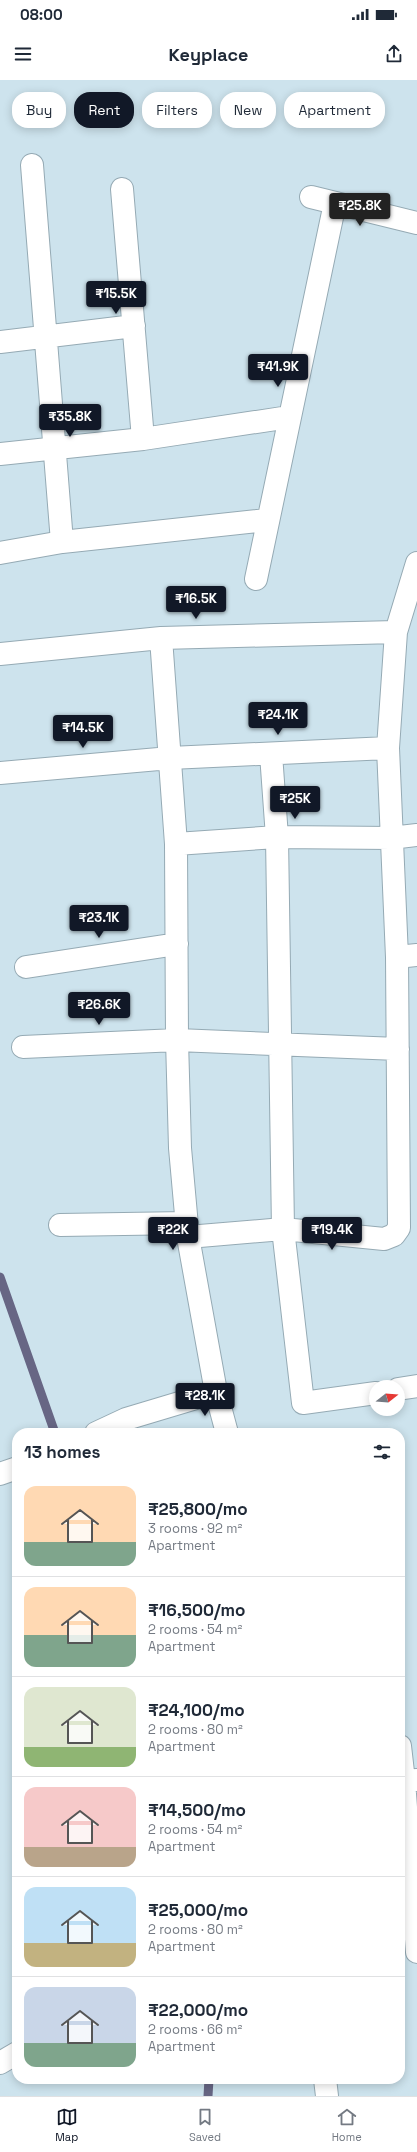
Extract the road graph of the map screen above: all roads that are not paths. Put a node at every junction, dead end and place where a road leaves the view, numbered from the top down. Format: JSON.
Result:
{"nodes":[{"id":1,"x":32,"y":165,"type":"dead end"},
{"id":2,"x":122,"y":189,"type":"dead end"},
{"id":3,"x":311,"y":197,"type":"dead end"},
{"id":4,"x":335,"y":203,"type":"junction"},
{"id":5,"x":417,"y":223,"type":"edge"},
{"id":6,"x":134,"y":326,"type":"junction"},
{"id":7,"x":45,"y":336,"type":"junction"},
{"id":8,"x":0,"y":342,"type":"edge"},
{"id":9,"x":290,"y":417,"type":"junction"},
{"id":10,"x":143,"y":439,"type":"junction"},
{"id":11,"x":54,"y":447,"type":"junction"},
{"id":12,"x":0,"y":454,"type":"edge"},
{"id":13,"x":267,"y":520,"type":"junction"},
{"id":14,"x":62,"y":542,"type":"junction"},
{"id":15,"x":0,"y":553,"type":"edge"},
{"id":16,"x":417,"y":564,"type":"edge"},
{"id":17,"x":256,"y":579,"type":"dead end"},
{"id":18,"x":396,"y":632,"type":"junction"},
{"id":19,"x":161,"y":638,"type":"junction"},
{"id":20,"x":0,"y":654,"type":"edge"},
{"id":21,"x":388,"y":748,"type":"junction"},
{"id":22,"x":271,"y":754,"type":"junction"},
{"id":23,"x":170,"y":758,"type":"junction"},
{"id":24,"x":0,"y":773,"type":"edge"},
{"id":25,"x":417,"y":834,"type":"edge"},
{"id":26,"x":277,"y":837,"type":"junction"},
{"id":27,"x":391,"y":838,"type":"junction"},
{"id":28,"x":176,"y":844,"type":"junction"},
{"id":29,"x":178,"y":944,"type":"junction"},
{"id":30,"x":407,"y":956,"type":"edge"},
{"id":31,"x":26,"y":967,"type":"dead end"},
{"id":32,"x":177,"y":1040,"type":"junction"},
{"id":33,"x":280,"y":1043,"type":"junction"},
{"id":34,"x":23,"y":1047,"type":"dead end"},
{"id":35,"x":398,"y":1048,"type":"junction"},
{"id":36,"x":60,"y":1225,"type":"dead end"},
{"id":37,"x":283,"y":1228,"type":"junction"},
{"id":38,"x":188,"y":1230,"type":"junction"},
{"id":39,"x":417,"y":1386,"type":"edge"},
{"id":40,"x":405,"y":1388,"type":"edge"},
{"id":41,"x":216,"y":1392,"type":"junction"},
{"id":42,"x":369,"y":1394,"type":"edge"},
{"id":43,"x":107,"y":1428,"type":"edge"},
{"id":44,"x":226,"y":1428,"type":"edge"},
{"id":45,"x":12,"y":1470,"type":"edge"},
{"id":46,"x":0,"y":1474,"type":"edge"},
{"id":47,"x":407,"y":1780,"type":"edge"},
{"id":48,"x":410,"y":1906,"type":"edge"},
{"id":49,"x":417,"y":1952,"type":"edge"},
{"id":50,"x":12,"y":2056,"type":"edge"},
{"id":51,"x":0,"y":2063,"type":"edge"},
{"id":52,"x":326,"y":2084,"type":"edge"},
{"id":53,"x":327,"y":2096,"type":"edge"}],
"edges":[{"from":1,"to":7,"type":"street"},
{"from":2,"to":6,"type":"street"},
{"from":3,"to":4,"type":"street"},
{"from":4,"to":5,"type":"street"},
{"from":4,"to":9,"type":"street"},
{"from":6,"to":7,"type":"street"},
{"from":6,"to":10,"type":"street"},
{"from":7,"to":8,"type":"street"},
{"from":7,"to":11,"type":"street"},
{"from":9,"to":10,"type":"street"},
{"from":9,"to":13,"type":"street"},
{"from":10,"to":11,"type":"street"},
{"from":11,"to":12,"type":"street"},
{"from":11,"to":14,"type":"street"},
{"from":13,"to":14,"type":"street"},
{"from":13,"to":17,"type":"street"},
{"from":14,"to":15,"type":"street"},
{"from":16,"to":18,"type":"street"},
{"from":18,"to":19,"type":"street"},
{"from":18,"to":21,"type":"street"},
{"from":19,"to":20,"type":"street"},
{"from":19,"to":23,"type":"street"},
{"from":21,"to":22,"type":"street"},
{"from":21,"to":27,"type":"street"},
{"from":22,"to":23,"type":"street"},
{"from":22,"to":26,"type":"street"},
{"from":23,"to":24,"type":"street"},
{"from":23,"to":28,"type":"street"},
{"from":25,"to":27,"type":"street"},
{"from":26,"to":27,"type":"street"},
{"from":26,"to":28,"type":"street"},
{"from":26,"to":33,"type":"street"},
{"from":27,"to":30,"type":"street"},
{"from":28,"to":29,"type":"street"},
{"from":29,"to":31,"type":"street"},
{"from":29,"to":32,"type":"street"},
{"from":30,"to":35,"type":"street"},
{"from":32,"to":33,"type":"street"},
{"from":32,"to":34,"type":"street"},
{"from":32,"to":38,"type":"street"},
{"from":33,"to":35,"type":"street"},
{"from":33,"to":37,"type":"street"},
{"from":35,"to":37,"type":"street"},
{"from":36,"to":38,"type":"street"},
{"from":37,"to":38,"type":"street"},
{"from":37,"to":42,"type":"street"},
{"from":38,"to":41,"type":"street"},
{"from":39,"to":40,"type":"street"},
{"from":41,"to":43,"type":"street"},
{"from":41,"to":44,"type":"street"},
{"from":45,"to":46,"type":"street"},
{"from":47,"to":48,"type":"street"},
{"from":48,"to":49,"type":"street"},
{"from":50,"to":51,"type":"street"},
{"from":52,"to":53,"type":"street"}]}
